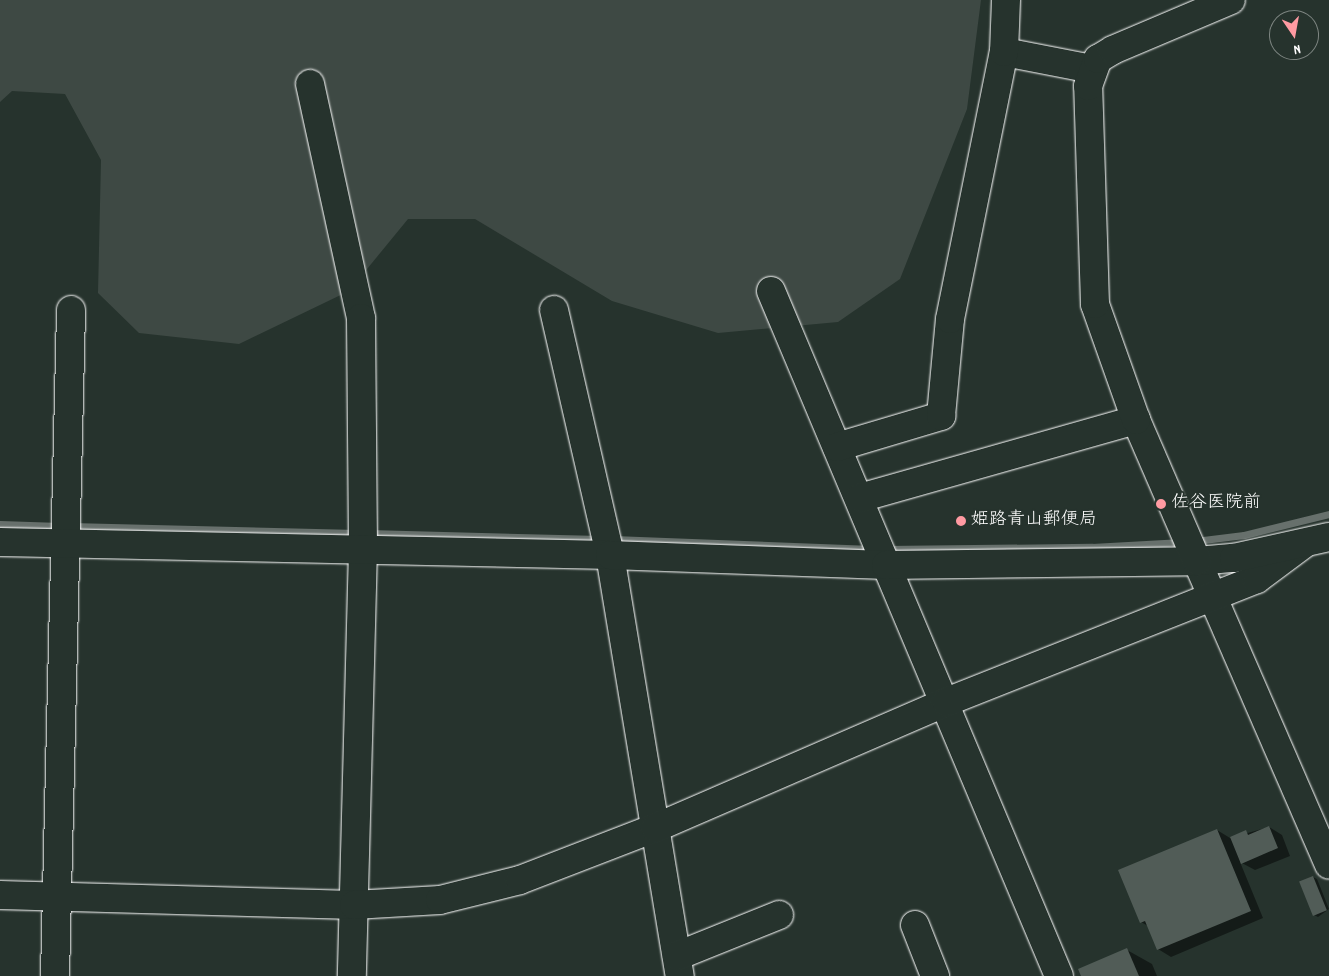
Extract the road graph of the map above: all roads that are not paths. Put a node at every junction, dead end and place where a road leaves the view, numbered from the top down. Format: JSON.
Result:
{"nodes":[{"id":1,"x":1006,"y":0,"type":"edge"},
{"id":2,"x":1231,"y":0,"type":"edge"},
{"id":3,"x":1004,"y":52,"type":"junction"},
{"id":4,"x":1092,"y":70,"type":"junction"},
{"id":5,"x":310,"y":84,"type":"dead end"},
{"id":6,"x":772,"y":291,"type":"dead end"},
{"id":7,"x":71,"y":310,"type":"dead end"},
{"id":8,"x":554,"y":310,"type":"dead end"},
{"id":9,"x":1136,"y":420,"type":"junction"},
{"id":10,"x":837,"y":447,"type":"junction"},
{"id":11,"x":860,"y":498,"type":"junction"},
{"id":12,"x":363,"y":537,"type":"junction"},
{"id":13,"x":1316,"y":541,"type":"edge"},
{"id":14,"x":0,"y":542,"type":"edge"},
{"id":15,"x":67,"y":543,"type":"junction"},
{"id":16,"x":610,"y":555,"type":"junction"},
{"id":17,"x":1197,"y":561,"type":"junction"},
{"id":18,"x":886,"y":565,"type":"junction"},
{"id":19,"x":1214,"y":595,"type":"junction"},
{"id":20,"x":946,"y":702,"type":"junction"},
{"id":21,"x":655,"y":828,"type":"junction"},
{"id":22,"x":1329,"y":865,"type":"edge"},
{"id":23,"x":0,"y":895,"type":"edge"},
{"id":24,"x":58,"y":896,"type":"junction"},
{"id":25,"x":354,"y":905,"type":"junction"},
{"id":26,"x":779,"y":915,"type":"dead end"},
{"id":27,"x":915,"y":925,"type":"dead end"},
{"id":28,"x":678,"y":966,"type":"edge"},
{"id":29,"x":55,"y":976,"type":"edge"},
{"id":30,"x":352,"y":976,"type":"edge"},
{"id":31,"x":935,"y":976,"type":"edge"},
{"id":32,"x":1059,"y":976,"type":"edge"}],
"edges":[{"from":1,"to":3,"type":"street"},
{"from":2,"to":4,"type":"street"},
{"from":3,"to":4,"type":"street"},
{"from":3,"to":10,"type":"street"},
{"from":4,"to":9,"type":"street"},
{"from":5,"to":12,"type":"street"},
{"from":6,"to":10,"type":"street"},
{"from":7,"to":15,"type":"street"},
{"from":8,"to":16,"type":"street"},
{"from":9,"to":11,"type":"street"},
{"from":9,"to":17,"type":"street"},
{"from":10,"to":11,"type":"street"},
{"from":11,"to":18,"type":"street"},
{"from":12,"to":15,"type":"street"},
{"from":12,"to":16,"type":"street"},
{"from":12,"to":25,"type":"street"},
{"from":13,"to":17,"type":"street"},
{"from":13,"to":19,"type":"street"},
{"from":14,"to":15,"type":"street"},
{"from":15,"to":24,"type":"street"},
{"from":16,"to":18,"type":"street"},
{"from":16,"to":21,"type":"street"},
{"from":17,"to":18,"type":"street"},
{"from":17,"to":19,"type":"street"},
{"from":18,"to":20,"type":"street"},
{"from":19,"to":20,"type":"street"},
{"from":19,"to":22,"type":"street"},
{"from":20,"to":21,"type":"street"},
{"from":20,"to":32,"type":"street"},
{"from":21,"to":25,"type":"street"},
{"from":21,"to":28,"type":"street"},
{"from":23,"to":24,"type":"street"},
{"from":24,"to":25,"type":"street"},
{"from":24,"to":29,"type":"street"},
{"from":25,"to":30,"type":"street"},
{"from":26,"to":28,"type":"street"},
{"from":27,"to":31,"type":"street"}]}
